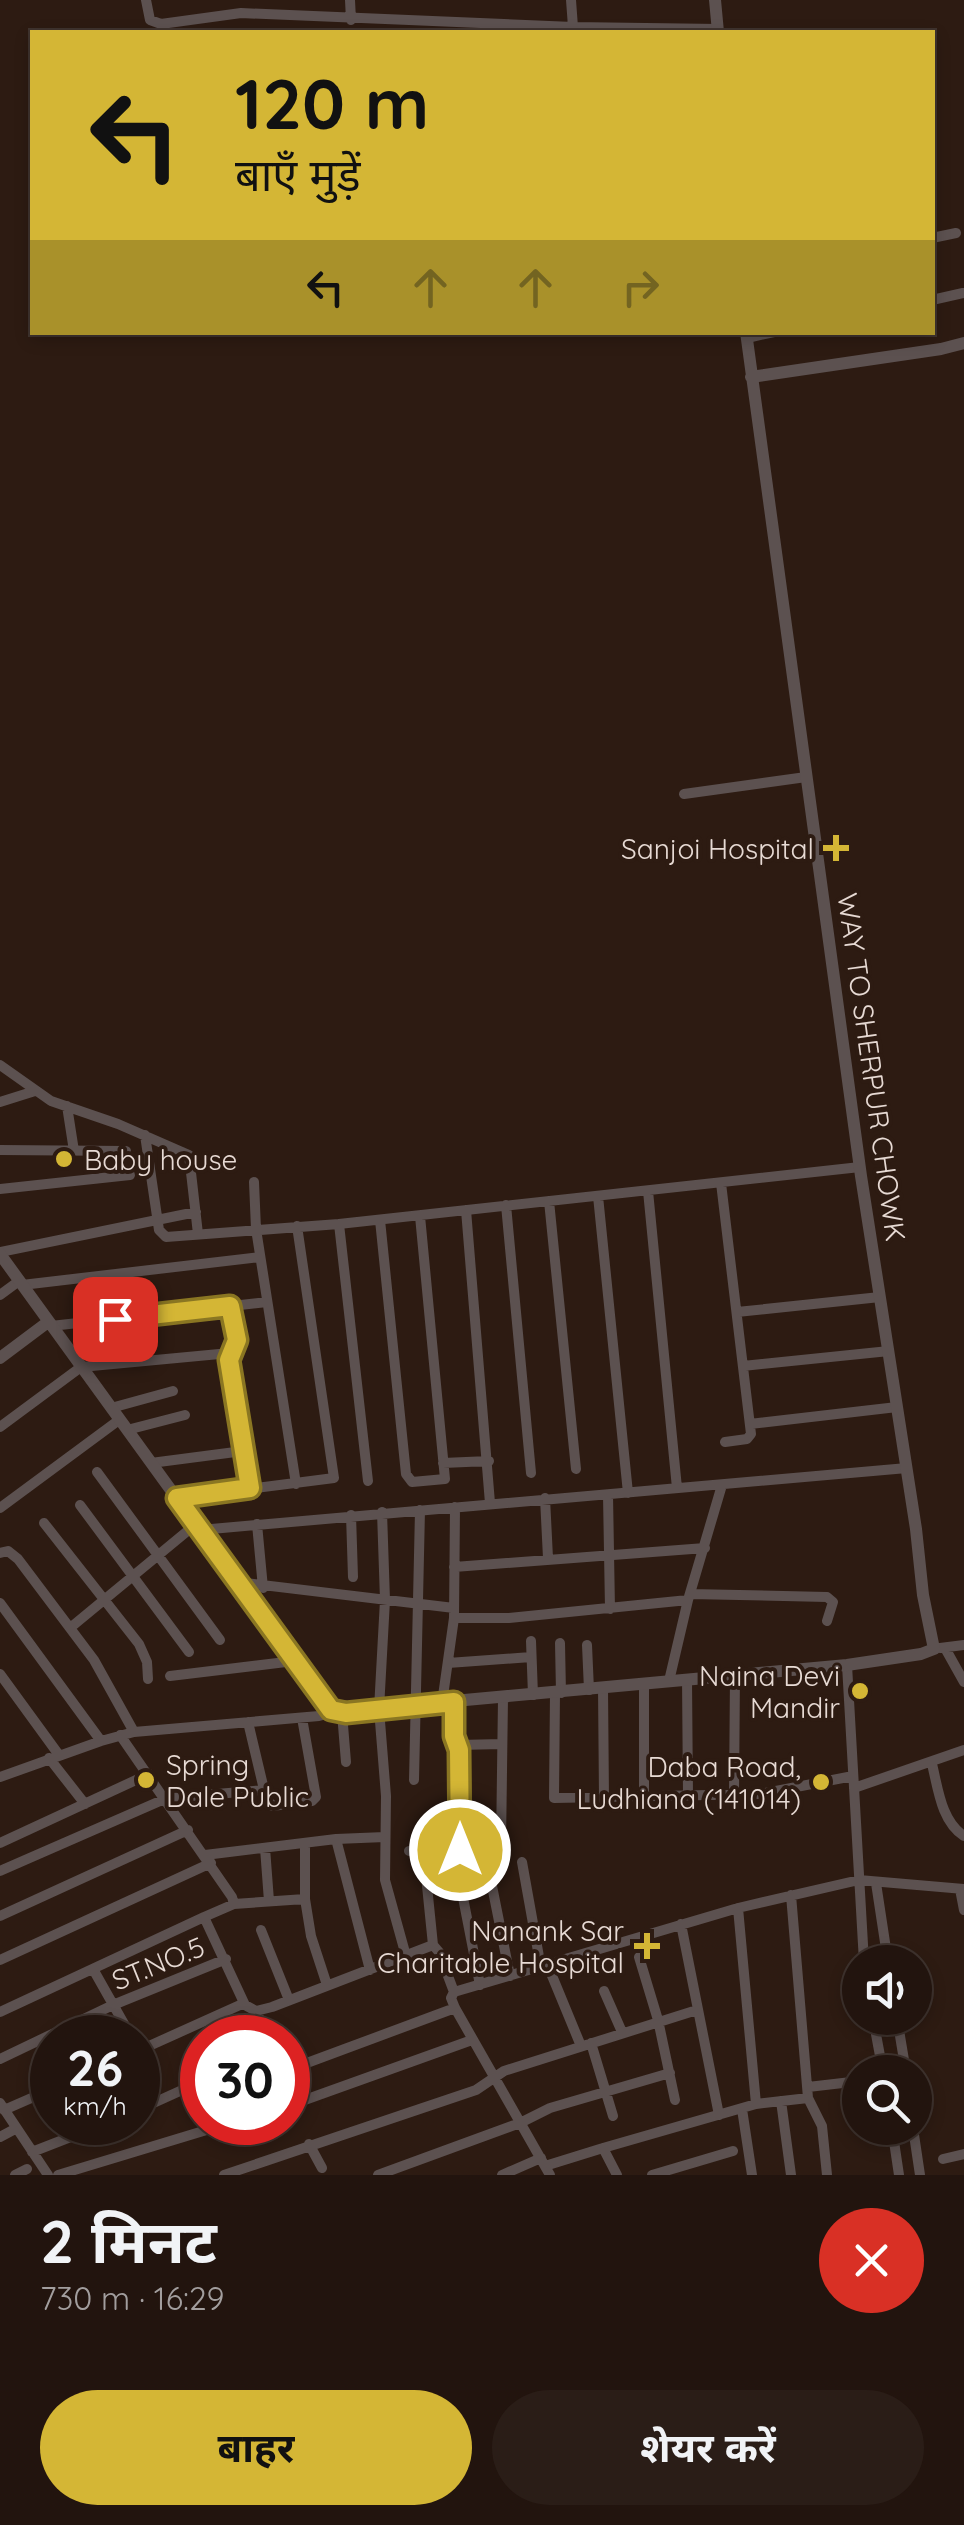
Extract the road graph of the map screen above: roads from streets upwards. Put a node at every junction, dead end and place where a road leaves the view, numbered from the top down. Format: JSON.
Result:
{"nodes":[{"id":1,"x":146,"y":0,"type":"edge"},
{"id":2,"x":350,"y":0,"type":"edge"},
{"id":3,"x":571,"y":0,"type":"edge"},
{"id":4,"x":715,"y":0,"type":"edge"},
{"id":5,"x":351,"y":20,"type":"junction"},
{"id":6,"x":573,"y":27,"type":"junction"},
{"id":7,"x":682,"y":30,"type":"edge"},
{"id":8,"x":718,"y":30,"type":"edge"},
{"id":9,"x":956,"y":234,"type":"dead end"},
{"id":10,"x":935,"y":238,"type":"edge"},
{"id":11,"x":963,"y":293,"type":"edge"},
{"id":12,"x":935,"y":299,"type":"edge"},
{"id":13,"x":746,"y":335,"type":"edge"},
{"id":14,"x":964,"y":343,"type":"edge"},
{"id":15,"x":751,"y":377,"type":"junction"},
{"id":16,"x":806,"y":777,"type":"junction"},
{"id":17,"x":684,"y":794,"type":"dead end"},
{"id":18,"x":0,"y":1065,"type":"edge"},
{"id":19,"x":36,"y":1091,"type":"junction"},
{"id":20,"x":0,"y":1102,"type":"edge"},
{"id":21,"x":67,"y":1106,"type":"junction"},
{"id":22,"x":144,"y":1135,"type":"junction"},
{"id":23,"x":0,"y":1150,"type":"edge"},
{"id":24,"x":74,"y":1151,"type":"junction"},
{"id":25,"x":126,"y":1151,"type":"dead end"},
{"id":26,"x":860,"y":1166,"type":"junction"},
{"id":27,"x":130,"y":1175,"type":"dead end"},
{"id":28,"x":254,"y":1182,"type":"dead end"},
{"id":29,"x":721,"y":1183,"type":"junction"},
{"id":30,"x":0,"y":1188,"type":"edge"},
{"id":31,"x":648,"y":1191,"type":"junction"},
{"id":32,"x":598,"y":1196,"type":"junction"},
{"id":33,"x":549,"y":1201,"type":"junction"},
{"id":34,"x":506,"y":1205,"type":"junction"},
{"id":35,"x":466,"y":1210,"type":"junction"},
{"id":36,"x":196,"y":1212,"type":"junction"},
{"id":37,"x":420,"y":1216,"type":"junction"},
{"id":38,"x":158,"y":1218,"type":"junction"},
{"id":39,"x":380,"y":1220,"type":"junction"},
{"id":40,"x":339,"y":1224,"type":"junction"},
{"id":41,"x":297,"y":1226,"type":"junction"},
{"id":42,"x":256,"y":1229,"type":"junction"},
{"id":43,"x":198,"y":1234,"type":"junction"},
{"id":44,"x":0,"y":1253,"type":"edge"},
{"id":45,"x":260,"y":1257,"type":"junction"},
{"id":46,"x":20,"y":1283,"type":"junction"},
{"id":47,"x":0,"y":1295,"type":"edge"},
{"id":48,"x":880,"y":1297,"type":"junction"},
{"id":49,"x":267,"y":1302,"type":"junction"},
{"id":50,"x":230,"y":1306,"type":"junction"},
{"id":51,"x":737,"y":1312,"type":"junction"},
{"id":52,"x":50,"y":1324,"type":"junction"},
{"id":53,"x":888,"y":1350,"type":"junction"},
{"id":54,"x":230,"y":1353,"type":"junction"},
{"id":55,"x":0,"y":1358,"type":"edge"},
{"id":56,"x":744,"y":1366,"type":"junction"},
{"id":57,"x":82,"y":1367,"type":"junction"},
{"id":58,"x":173,"y":1392,"type":"dead end"},
{"id":59,"x":897,"y":1407,"type":"junction"},
{"id":60,"x":184,"y":1415,"type":"dead end"},
{"id":61,"x":119,"y":1419,"type":"junction"},
{"id":62,"x":750,"y":1424,"type":"junction"},
{"id":63,"x":0,"y":1427,"type":"edge"},
{"id":64,"x":725,"y":1442,"type":"dead end"},
{"id":65,"x":244,"y":1451,"type":"junction"},
{"id":66,"x":489,"y":1461,"type":"junction"},
{"id":67,"x":152,"y":1463,"type":"junction"},
{"id":68,"x":444,"y":1463,"type":"junction"},
{"id":69,"x":907,"y":1468,"type":"junction"},
{"id":70,"x":576,"y":1469,"type":"dead end"},
{"id":71,"x":98,"y":1472,"type":"dead end"},
{"id":72,"x":530,"y":1473,"type":"dead end"},
{"id":73,"x":368,"y":1481,"type":"dead end"},
{"id":74,"x":296,"y":1484,"type":"junction"},
{"id":75,"x":722,"y":1485,"type":"junction"},
{"id":76,"x":250,"y":1488,"type":"junction"},
{"id":77,"x":677,"y":1488,"type":"junction"},
{"id":78,"x":628,"y":1493,"type":"junction"},
{"id":79,"x":608,"y":1495,"type":"junction"},
{"id":80,"x":177,"y":1498,"type":"junction"},
{"id":81,"x":545,"y":1498,"type":"junction"},
{"id":82,"x":490,"y":1503,"type":"junction"},
{"id":83,"x":80,"y":1504,"type":"dead end"},
{"id":84,"x":455,"y":1506,"type":"junction"},
{"id":85,"x":0,"y":1508,"type":"edge"},
{"id":86,"x":420,"y":1510,"type":"junction"},
{"id":87,"x":382,"y":1512,"type":"junction"},
{"id":88,"x":351,"y":1515,"type":"junction"},
{"id":89,"x":44,"y":1524,"type":"dead end"},
{"id":90,"x":257,"y":1524,"type":"junction"},
{"id":91,"x":198,"y":1527,"type":"junction"},
{"id":92,"x":705,"y":1548,"type":"junction"},
{"id":93,"x":0,"y":1552,"type":"edge"},
{"id":94,"x":158,"y":1553,"type":"junction"},
{"id":95,"x":610,"y":1553,"type":"junction"},
{"id":96,"x":548,"y":1558,"type":"junction"},
{"id":97,"x":454,"y":1567,"type":"junction"},
{"id":98,"x":132,"y":1574,"type":"junction"},
{"id":99,"x":353,"y":1577,"type":"dead end"},
{"id":100,"x":238,"y":1582,"type":"junction"},
{"id":101,"x":263,"y":1588,"type":"junction"},
{"id":102,"x":689,"y":1597,"type":"junction"},
{"id":103,"x":104,"y":1598,"type":"junction"},
{"id":104,"x":386,"y":1600,"type":"junction"},
{"id":105,"x":0,"y":1603,"type":"edge"},
{"id":106,"x":419,"y":1606,"type":"junction"},
{"id":107,"x":610,"y":1610,"type":"junction"},
{"id":108,"x":454,"y":1613,"type":"junction"},
{"id":109,"x":828,"y":1620,"type":"dead end"},
{"id":110,"x":70,"y":1628,"type":"junction"},
{"id":111,"x":220,"y":1640,"type":"dead end"},
{"id":112,"x":530,"y":1641,"type":"dead end"},
{"id":113,"x":560,"y":1643,"type":"dead end"},
{"id":114,"x":587,"y":1645,"type":"dead end"},
{"id":115,"x":964,"y":1645,"type":"edge"},
{"id":116,"x":939,"y":1649,"type":"junction"},
{"id":117,"x":190,"y":1652,"type":"dead end"},
{"id":118,"x":531,"y":1657,"type":"junction"},
{"id":119,"x":294,"y":1661,"type":"junction"},
{"id":120,"x":448,"y":1662,"type":"junction"},
{"id":121,"x":847,"y":1665,"type":"junction"},
{"id":122,"x":0,"y":1674,"type":"edge"},
{"id":123,"x":735,"y":1674,"type":"junction"},
{"id":124,"x":170,"y":1676,"type":"dead end"},
{"id":125,"x":148,"y":1679,"type":"dead end"},
{"id":126,"x":687,"y":1679,"type":"junction"},
{"id":127,"x":670,"y":1680,"type":"junction"},
{"id":128,"x":964,"y":1682,"type":"edge"},
{"id":129,"x":644,"y":1683,"type":"junction"},
{"id":130,"x":596,"y":1689,"type":"junction"},
{"id":131,"x":558,"y":1693,"type":"junction"},
{"id":132,"x":533,"y":1695,"type":"junction"},
{"id":133,"x":503,"y":1698,"type":"junction"},
{"id":134,"x":448,"y":1703,"type":"junction"},
{"id":135,"x":416,"y":1706,"type":"junction"},
{"id":136,"x":379,"y":1709,"type":"junction"},
{"id":137,"x":338,"y":1712,"type":"junction"},
{"id":138,"x":302,"y":1718,"type":"junction"},
{"id":139,"x":248,"y":1722,"type":"junction"},
{"id":140,"x":134,"y":1732,"type":"junction"},
{"id":141,"x":120,"y":1735,"type":"junction"},
{"id":142,"x":101,"y":1740,"type":"junction"},
{"id":143,"x":502,"y":1744,"type":"junction"},
{"id":144,"x":458,"y":1745,"type":"junction"},
{"id":145,"x":964,"y":1750,"type":"edge"},
{"id":146,"x":54,"y":1756,"type":"junction"},
{"id":147,"x":346,"y":1762,"type":"dead end"},
{"id":148,"x":932,"y":1764,"type":"junction"},
{"id":149,"x":149,"y":1774,"type":"junction"},
{"id":150,"x":0,"y":1777,"type":"edge"},
{"id":151,"x":414,"y":1780,"type":"dead end"},
{"id":152,"x":854,"y":1782,"type":"junction"},
{"id":153,"x":264,"y":1790,"type":"junction"},
{"id":154,"x":688,"y":1795,"type":"junction"},
{"id":155,"x":734,"y":1795,"type":"junction"},
{"id":156,"x":644,"y":1797,"type":"junction"},
{"id":157,"x":167,"y":1798,"type":"junction"},
{"id":158,"x":604,"y":1799,"type":"junction"},
{"id":159,"x":84,"y":1804,"type":"junction"},
{"id":160,"x":188,"y":1830,"type":"junction"},
{"id":161,"x":964,"y":1836,"type":"edge"},
{"id":162,"x":385,"y":1837,"type":"junction"},
{"id":163,"x":336,"y":1839,"type":"junction"},
{"id":164,"x":306,"y":1842,"type":"junction"},
{"id":165,"x":0,"y":1843,"type":"edge"},
{"id":166,"x":265,"y":1848,"type":"junction"},
{"id":167,"x":410,"y":1850,"type":"dead end"},
{"id":168,"x":460,"y":1850,"type":"junction"},
{"id":169,"x":208,"y":1859,"type":"junction"},
{"id":170,"x":522,"y":1862,"type":"dead end"},
{"id":171,"x":1,"y":1867,"type":"edge"},
{"id":172,"x":489,"y":1871,"type":"dead end"},
{"id":173,"x":426,"y":1876,"type":"dead end"},
{"id":174,"x":459,"y":1877,"type":"dead end"},
{"id":175,"x":859,"y":1880,"type":"junction"},
{"id":176,"x":876,"y":1883,"type":"junction"},
{"id":177,"x":962,"y":1889,"type":"edge"},
{"id":178,"x":791,"y":1894,"type":"junction"},
{"id":179,"x":305,"y":1899,"type":"junction"},
{"id":180,"x":270,"y":1902,"type":"junction"},
{"id":181,"x":234,"y":1904,"type":"junction"},
{"id":182,"x":738,"y":1908,"type":"junction"},
{"id":183,"x":964,"y":1910,"type":"edge"},
{"id":184,"x":0,"y":1916,"type":"edge"},
{"id":185,"x":204,"y":1917,"type":"junction"},
{"id":186,"x":682,"y":1924,"type":"junction"},
{"id":187,"x":262,"y":1930,"type":"dead end"},
{"id":188,"x":863,"y":1945,"type":"edge"},
{"id":189,"x":885,"y":1945,"type":"edge"},
{"id":190,"x":433,"y":1946,"type":"junction"},
{"id":191,"x":406,"y":1956,"type":"junction"},
{"id":192,"x":639,"y":1957,"type":"dead end"},
{"id":193,"x":0,"y":1960,"type":"edge"},
{"id":194,"x":226,"y":1960,"type":"junction"},
{"id":195,"x":545,"y":1967,"type":"junction"},
{"id":196,"x":93,"y":1969,"type":"junction"},
{"id":197,"x":370,"y":1970,"type":"junction"},
{"id":198,"x":510,"y":1976,"type":"junction"},
{"id":199,"x":480,"y":1984,"type":"junction"},
{"id":200,"x":327,"y":1985,"type":"junction"},
{"id":201,"x":604,"y":1991,"type":"dead end"},
{"id":202,"x":454,"y":1992,"type":"junction"},
{"id":203,"x":289,"y":2000,"type":"junction"},
{"id":204,"x":113,"y":2005,"type":"junction"},
{"id":205,"x":250,"y":2008,"type":"junction"},
{"id":206,"x":455,"y":2008,"type":"junction"},
{"id":207,"x":698,"y":2010,"type":"junction"},
{"id":208,"x":0,"y":2012,"type":"edge"},
{"id":209,"x":119,"y":2015,"type":"edge"},
{"id":210,"x":254,"y":2015,"type":"edge"},
{"id":211,"x":658,"y":2020,"type":"junction"},
{"id":212,"x":622,"y":2032,"type":"junction"},
{"id":213,"x":472,"y":2040,"type":"junction"},
{"id":214,"x":160,"y":2041,"type":"edge"},
{"id":215,"x":586,"y":2044,"type":"junction"},
{"id":216,"x":0,"y":2060,"type":"edge"},
{"id":217,"x":310,"y":2062,"type":"edge"},
{"id":218,"x":670,"y":2073,"type":"junction"},
{"id":219,"x":495,"y":2078,"type":"junction"},
{"id":220,"x":842,"y":2084,"type":"edge"},
{"id":221,"x":606,"y":2091,"type":"junction"},
{"id":222,"x":808,"y":2092,"type":"junction"},
{"id":223,"x":30,"y":2096,"type":"edge"},
{"id":224,"x":310,"y":2098,"type":"edge"},
{"id":225,"x":675,"y":2100,"type":"dead end"},
{"id":226,"x":782,"y":2101,"type":"junction"},
{"id":227,"x":756,"y":2104,"type":"junction"},
{"id":228,"x":2,"y":2106,"type":"edge"},
{"id":229,"x":742,"y":2108,"type":"junction"},
{"id":230,"x":613,"y":2116,"type":"dead end"},
{"id":231,"x":719,"y":2116,"type":"junction"},
{"id":232,"x":520,"y":2122,"type":"junction"},
{"id":233,"x":16,"y":2129,"type":"junction"},
{"id":234,"x":0,"y":2137,"type":"edge"},
{"id":235,"x":180,"y":2138,"type":"edge"},
{"id":236,"x":310,"y":2144,"type":"edge"},
{"id":237,"x":50,"y":2145,"type":"edge"},
{"id":238,"x":306,"y":2145,"type":"edge"},
{"id":239,"x":310,"y":2145,"type":"edge"},
{"id":240,"x":895,"y":2145,"type":"edge"},
{"id":241,"x":916,"y":2145,"type":"edge"},
{"id":242,"x":603,"y":2148,"type":"junction"},
{"id":243,"x":733,"y":2151,"type":"dead end"},
{"id":244,"x":32,"y":2152,"type":"junction"},
{"id":245,"x":964,"y":2154,"type":"edge"},
{"id":246,"x":943,"y":2158,"type":"dead end"},
{"id":247,"x":545,"y":2166,"type":"edge"},
{"id":248,"x":322,"y":2168,"type":"dead end"},
{"id":249,"x":27,"y":2169,"type":"dead end"},
{"id":250,"x":15,"y":2175,"type":"edge"},
{"id":251,"x":48,"y":2175,"type":"edge"},
{"id":252,"x":58,"y":2175,"type":"edge"},
{"id":253,"x":224,"y":2175,"type":"edge"},
{"id":254,"x":378,"y":2175,"type":"edge"},
{"id":255,"x":502,"y":2175,"type":"edge"},
{"id":256,"x":617,"y":2175,"type":"edge"},
{"id":257,"x":652,"y":2175,"type":"edge"},
{"id":258,"x":752,"y":2175,"type":"edge"},
{"id":259,"x":792,"y":2175,"type":"edge"},
{"id":260,"x":827,"y":2175,"type":"edge"},
{"id":261,"x":900,"y":2175,"type":"edge"},
{"id":262,"x":920,"y":2175,"type":"edge"}],
"edges":[{"from":1,"to":5,"type":"street"},
{"from":2,"to":5,"type":"street"},
{"from":3,"to":6,"type":"street"},
{"from":4,"to":8,"type":"street"},
{"from":5,"to":6,"type":"street"},
{"from":6,"to":7,"type":"street"},
{"from":9,"to":10,"type":"street"},
{"from":11,"to":12,"type":"street"},
{"from":13,"to":15,"type":"street","name":"WAY TO SHERPUR CHOWK"},
{"from":14,"to":15,"type":"street"},
{"from":15,"to":16,"type":"street","name":"WAY TO SHERPUR CHOWK"},
{"from":16,"to":17,"type":"street"},
{"from":16,"to":26,"type":"street","name":"WAY TO SHERPUR CHOWK"},
{"from":18,"to":19,"type":"street"},
{"from":19,"to":20,"type":"street"},
{"from":19,"to":21,"type":"street"},
{"from":21,"to":22,"type":"street"},
{"from":21,"to":24,"type":"street"},
{"from":22,"to":36,"type":"street"},
{"from":22,"to":38,"type":"street"},
{"from":23,"to":24,"type":"street"},
{"from":24,"to":25,"type":"street"},
{"from":26,"to":29,"type":"street"},
{"from":26,"to":48,"type":"street","name":"WAY TO SHERPUR CHOWK"},
{"from":27,"to":30,"type":"street"},
{"from":28,"to":42,"type":"street"},
{"from":29,"to":31,"type":"street"},
{"from":29,"to":51,"type":"street"},
{"from":31,"to":32,"type":"street"},
{"from":31,"to":77,"type":"street"},
{"from":32,"to":33,"type":"street"},
{"from":32,"to":78,"type":"street"},
{"from":33,"to":34,"type":"street"},
{"from":33,"to":70,"type":"street"},
{"from":34,"to":35,"type":"street"},
{"from":34,"to":72,"type":"street"},
{"from":35,"to":37,"type":"street"},
{"from":35,"to":66,"type":"street"},
{"from":36,"to":38,"type":"street"},
{"from":36,"to":43,"type":"street"},
{"from":37,"to":39,"type":"street"},
{"from":37,"to":68,"type":"street"},
{"from":38,"to":43,"type":"street"},
{"from":38,"to":44,"type":"street"},
{"from":39,"to":40,"type":"street"},
{"from":39,"to":68,"type":"street"},
{"from":40,"to":41,"type":"street"},
{"from":40,"to":73,"type":"street"},
{"from":41,"to":42,"type":"street"},
{"from":41,"to":74,"type":"street"},
{"from":42,"to":43,"type":"street"},
{"from":42,"to":45,"type":"street"},
{"from":44,"to":46,"type":"street"},
{"from":45,"to":46,"type":"street"},
{"from":45,"to":49,"type":"street"},
{"from":46,"to":47,"type":"street"},
{"from":46,"to":52,"type":"street"},
{"from":48,"to":51,"type":"street"},
{"from":48,"to":53,"type":"street","name":"WAY TO SHERPUR CHOWK"},
{"from":49,"to":50,"type":"street"},
{"from":49,"to":74,"type":"street"},
{"from":50,"to":52,"type":"street"},
{"from":50,"to":54,"type":"street"},
{"from":51,"to":56,"type":"street"},
{"from":52,"to":55,"type":"street"},
{"from":52,"to":57,"type":"street"},
{"from":53,"to":56,"type":"street"},
{"from":53,"to":59,"type":"street","name":"WAY TO SHERPUR CHOWK"},
{"from":54,"to":57,"type":"street"},
{"from":54,"to":65,"type":"street"},
{"from":56,"to":62,"type":"street"},
{"from":57,"to":61,"type":"street"},
{"from":57,"to":63,"type":"street"},
{"from":58,"to":61,"type":"street"},
{"from":59,"to":62,"type":"street"},
{"from":59,"to":69,"type":"street","name":"WAY TO SHERPUR CHOWK"},
{"from":60,"to":61,"type":"street"},
{"from":61,"to":67,"type":"street"},
{"from":61,"to":85,"type":"street"},
{"from":62,"to":64,"type":"street"},
{"from":65,"to":67,"type":"street"},
{"from":65,"to":76,"type":"street"},
{"from":66,"to":68,"type":"street"},
{"from":66,"to":82,"type":"street"},
{"from":67,"to":80,"type":"street"},
{"from":69,"to":75,"type":"street"},
{"from":69,"to":116,"type":"street","name":"WAY TO SHERPUR CHOWK"},
{"from":71,"to":94,"type":"street"},
{"from":74,"to":76,"type":"street"},
{"from":75,"to":77,"type":"street"},
{"from":75,"to":92,"type":"street"},
{"from":76,"to":80,"type":"street"},
{"from":77,"to":78,"type":"street"},
{"from":78,"to":79,"type":"street"},
{"from":79,"to":81,"type":"street"},
{"from":79,"to":95,"type":"street"},
{"from":80,"to":91,"type":"street"},
{"from":81,"to":82,"type":"street"},
{"from":81,"to":96,"type":"street"},
{"from":82,"to":84,"type":"street"},
{"from":83,"to":98,"type":"street"},
{"from":84,"to":86,"type":"street"},
{"from":84,"to":97,"type":"street"},
{"from":86,"to":87,"type":"street"},
{"from":86,"to":106,"type":"street"},
{"from":87,"to":88,"type":"street"},
{"from":87,"to":104,"type":"street"},
{"from":88,"to":90,"type":"street"},
{"from":88,"to":99,"type":"street"},
{"from":89,"to":103,"type":"street"},
{"from":90,"to":91,"type":"street"},
{"from":90,"to":101,"type":"street"},
{"from":91,"to":94,"type":"street"},
{"from":91,"to":100,"type":"street"},
{"from":92,"to":95,"type":"street"},
{"from":92,"to":102,"type":"street"},
{"from":93,"to":110,"type":"street"},
{"from":94,"to":98,"type":"street"},
{"from":94,"to":111,"type":"street"},
{"from":95,"to":96,"type":"street"},
{"from":95,"to":107,"type":"street"},
{"from":96,"to":97,"type":"street"},
{"from":97,"to":108,"type":"street"},
{"from":98,"to":103,"type":"street"},
{"from":98,"to":117,"type":"street"},
{"from":100,"to":101,"type":"street"},
{"from":100,"to":119,"type":"street"},
{"from":101,"to":104,"type":"street"},
{"from":102,"to":107,"type":"street"},
{"from":102,"to":109,"type":"street"},
{"from":102,"to":127,"type":"street"},
{"from":103,"to":110,"type":"street"},
{"from":103,"to":125,"type":"street"},
{"from":104,"to":106,"type":"street"},
{"from":104,"to":136,"type":"street"},
{"from":105,"to":142,"type":"street"},
{"from":106,"to":108,"type":"street"},
{"from":106,"to":135,"type":"street"},
{"from":107,"to":108,"type":"street"},
{"from":108,"to":120,"type":"street"},
{"from":110,"to":140,"type":"street"},
{"from":112,"to":118,"type":"street"},
{"from":113,"to":131,"type":"street"},
{"from":114,"to":130,"type":"street"},
{"from":115,"to":116,"type":"street"},
{"from":116,"to":121,"type":"street"},
{"from":116,"to":128,"type":"street"},
{"from":118,"to":120,"type":"street"},
{"from":118,"to":132,"type":"street"},
{"from":119,"to":124,"type":"street"},
{"from":119,"to":137,"type":"street"},
{"from":120,"to":134,"type":"street"},
{"from":121,"to":123,"type":"street"},
{"from":121,"to":152,"type":"street"},
{"from":122,"to":146,"type":"street"},
{"from":123,"to":126,"type":"street"},
{"from":123,"to":155,"type":"street"},
{"from":126,"to":127,"type":"street"},
{"from":126,"to":154,"type":"street"},
{"from":127,"to":129,"type":"street"},
{"from":129,"to":130,"type":"street"},
{"from":129,"to":156,"type":"street"},
{"from":130,"to":131,"type":"street"},
{"from":130,"to":158,"type":"street"},
{"from":131,"to":132,"type":"street"},
{"from":131,"to":158,"type":"street"},
{"from":132,"to":133,"type":"street"},
{"from":133,"to":134,"type":"street"},
{"from":133,"to":143,"type":"street"},
{"from":134,"to":135,"type":"street"},
{"from":134,"to":144,"type":"street"},
{"from":135,"to":136,"type":"street"},
{"from":135,"to":151,"type":"street"},
{"from":136,"to":137,"type":"street"},
{"from":136,"to":162,"type":"street"},
{"from":137,"to":138,"type":"street"},
{"from":137,"to":147,"type":"street"},
{"from":138,"to":139,"type":"street"},
{"from":138,"to":153,"type":"street"},
{"from":139,"to":140,"type":"street"},
{"from":139,"to":153,"type":"street"},
{"from":140,"to":141,"type":"street"},
{"from":141,"to":142,"type":"street"},
{"from":141,"to":149,"type":"street"},
{"from":142,"to":146,"type":"street"},
{"from":143,"to":144,"type":"street"},
{"from":143,"to":168,"type":"street"},
{"from":144,"to":168,"type":"street"},
{"from":145,"to":148,"type":"street"},
{"from":146,"to":150,"type":"street"},
{"from":146,"to":159,"type":"street"},
{"from":148,"to":152,"type":"street"},
{"from":148,"to":161,"type":"street"},
{"from":149,"to":157,"type":"street"},
{"from":149,"to":159,"type":"street"},
{"from":152,"to":155,"type":"street"},
{"from":152,"to":175,"type":"street"},
{"from":153,"to":157,"type":"street"},
{"from":154,"to":155,"type":"street"},
{"from":154,"to":156,"type":"street"},
{"from":156,"to":158,"type":"street"},
{"from":157,"to":160,"type":"street"},
{"from":157,"to":171,"type":"street"},
{"from":159,"to":165,"type":"street"},
{"from":160,"to":169,"type":"street"},
{"from":160,"to":184,"type":"street"},
{"from":162,"to":163,"type":"street"},
{"from":162,"to":191,"type":"street"},
{"from":163,"to":164,"type":"street"},
{"from":163,"to":197,"type":"street"},
{"from":164,"to":166,"type":"street"},
{"from":164,"to":179,"type":"street"},
{"from":166,"to":169,"type":"street"},
{"from":166,"to":180,"type":"street"},
{"from":167,"to":168,"type":"street"},
{"from":169,"to":181,"type":"street"},
{"from":169,"to":193,"type":"street"},
{"from":170,"to":195,"type":"street"},
{"from":172,"to":198,"type":"street"},
{"from":173,"to":190,"type":"street"},
{"from":174,"to":199,"type":"street"},
{"from":175,"to":176,"type":"street"},
{"from":175,"to":178,"type":"street"},
{"from":175,"to":188,"type":"street"},
{"from":176,"to":177,"type":"street"},
{"from":176,"to":189,"type":"street"},
{"from":177,"to":183,"type":"street"},
{"from":178,"to":182,"type":"street"},
{"from":178,"to":222,"type":"street"},
{"from":179,"to":180,"type":"street"},
{"from":179,"to":200,"type":"street"},
{"from":180,"to":181,"type":"street"},
{"from":181,"to":185,"type":"street"},
{"from":182,"to":186,"type":"street"},
{"from":182,"to":227,"type":"street"},
{"from":185,"to":194,"type":"street"},
{"from":185,"to":196,"type":"street"},
{"from":186,"to":195,"type":"street"},
{"from":186,"to":207,"type":"street"},
{"from":187,"to":203,"type":"street"},
{"from":190,"to":191,"type":"street"},
{"from":190,"to":202,"type":"street"},
{"from":191,"to":197,"type":"street"},
{"from":192,"to":211,"type":"street"},
{"from":194,"to":204,"type":"street","name":"ST.NO.5"},
{"from":194,"to":205,"type":"street"},
{"from":195,"to":198,"type":"street"},
{"from":195,"to":215,"type":"street"},
{"from":196,"to":204,"type":"street"},
{"from":196,"to":208,"type":"street"},
{"from":197,"to":200,"type":"street"},
{"from":198,"to":199,"type":"street"},
{"from":199,"to":202,"type":"street"},
{"from":200,"to":203,"type":"street"},
{"from":201,"to":212,"type":"street"},
{"from":202,"to":206,"type":"street"},
{"from":203,"to":205,"type":"street"},
{"from":204,"to":209,"type":"street"},
{"from":204,"to":216,"type":"street","name":"ST.NO.5"},
{"from":205,"to":210,"type":"street"},
{"from":205,"to":214,"type":"street"},
{"from":206,"to":213,"type":"street"},
{"from":206,"to":217,"type":"street"},
{"from":207,"to":211,"type":"street"},
{"from":207,"to":231,"type":"street"},
{"from":211,"to":212,"type":"street"},
{"from":211,"to":218,"type":"street"},
{"from":212,"to":215,"type":"street"},
{"from":213,"to":219,"type":"street"},
{"from":213,"to":224,"type":"street"},
{"from":215,"to":219,"type":"street"},
{"from":215,"to":221,"type":"street"},
{"from":218,"to":221,"type":"street"},
{"from":218,"to":225,"type":"street"},
{"from":219,"to":232,"type":"street"},
{"from":219,"to":236,"type":"street"},
{"from":220,"to":222,"type":"street"},
{"from":221,"to":230,"type":"street"},
{"from":221,"to":232,"type":"street"},
{"from":222,"to":226,"type":"street"},
{"from":222,"to":260,"type":"street"},
{"from":223,"to":228,"type":"street"},
{"from":226,"to":227,"type":"street"},
{"from":226,"to":259,"type":"street"},
{"from":227,"to":229,"type":"street"},
{"from":228,"to":233,"type":"street"},
{"from":229,"to":231,"type":"street"},
{"from":229,"to":258,"type":"street"},
{"from":231,"to":242,"type":"street"},
{"from":232,"to":247,"type":"street"},
{"from":232,"to":254,"type":"street"},
{"from":233,"to":234,"type":"street"},
{"from":233,"to":244,"type":"street"},
{"from":235,"to":252,"type":"street"},
{"from":237,"to":244,"type":"street"},
{"from":238,"to":253,"type":"street"},
{"from":239,"to":248,"type":"street"},
{"from":240,"to":261,"type":"street"},
{"from":241,"to":262,"type":"street"},
{"from":242,"to":247,"type":"street"},
{"from":242,"to":256,"type":"street"},
{"from":243,"to":257,"type":"street"},
{"from":244,"to":251,"type":"street"},
{"from":245,"to":246,"type":"street"},
{"from":247,"to":255,"type":"street"},
{"from":249,"to":250,"type":"street"}]}
